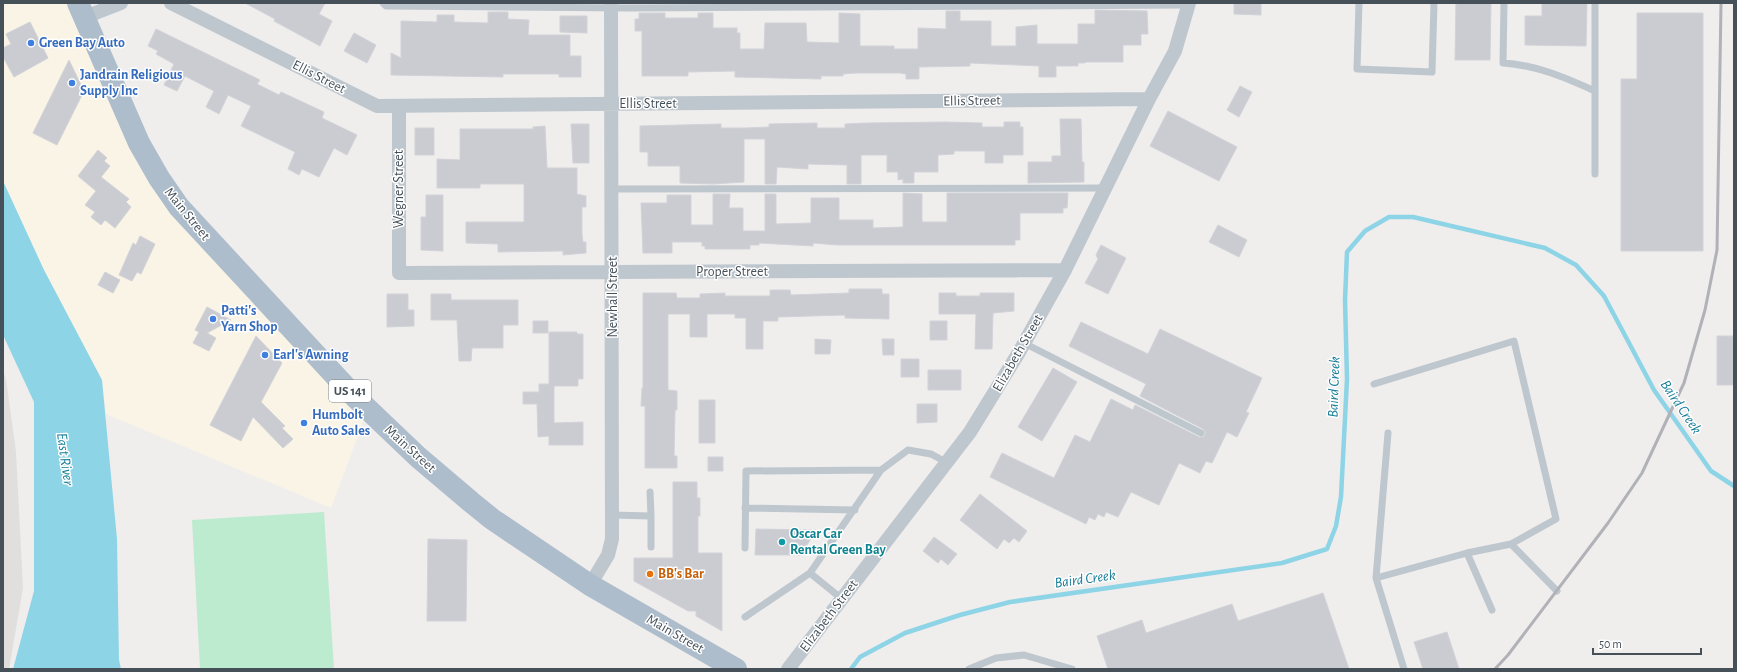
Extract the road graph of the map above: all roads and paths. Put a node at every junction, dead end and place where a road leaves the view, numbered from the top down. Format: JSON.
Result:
{"nodes":[{"id":1,"x":121,"y":3,"type":"edge"},
{"id":2,"x":171,"y":3,"type":"edge"},
{"id":3,"x":382,"y":3,"type":"edge"},
{"id":4,"x":1359,"y":3,"type":"edge"},
{"id":5,"x":1434,"y":3,"type":"edge"},
{"id":6,"x":1504,"y":3,"type":"edge"},
{"id":7,"x":1595,"y":3,"type":"edge"},
{"id":8,"x":1189,"y":4,"type":"edge"},
{"id":9,"x":484,"y":5,"type":"edge"},
{"id":10,"x":612,"y":5,"type":"edge"},
{"id":11,"x":81,"y":10,"type":"edge"},
{"id":12,"x":1595,"y":91,"type":"junction"},
{"id":13,"x":1149,"y":99,"type":"junction"},
{"id":14,"x":612,"y":104,"type":"junction"},
{"id":15,"x":399,"y":106,"type":"junction"},
{"id":16,"x":1595,"y":174,"type":"dead end"},
{"id":17,"x":1105,"y":188,"type":"junction"},
{"id":18,"x":612,"y":189,"type":"junction"},
{"id":19,"x":1065,"y":270,"type":"junction"},
{"id":20,"x":399,"y":273,"type":"joint"},
{"id":21,"x":613,"y":273,"type":"junction"},
{"id":22,"x":1024,"y":343,"type":"junction"},
{"id":23,"x":1374,"y":384,"type":"dead end"},
{"id":24,"x":1201,"y":432,"type":"dead end"},
{"id":25,"x":1388,"y":433,"type":"dead end"},
{"id":26,"x":946,"y":462,"type":"junction"},
{"id":27,"x":881,"y":470,"type":"junction"},
{"id":28,"x":650,"y":492,"type":"dead end"},
{"id":29,"x":745,"y":508,"type":"junction"},
{"id":30,"x":855,"y":510,"type":"junction"},
{"id":31,"x":612,"y":515,"type":"junction"},
{"id":32,"x":651,"y":516,"type":"junction"},
{"id":33,"x":1511,"y":544,"type":"junction"},
{"id":34,"x":652,"y":547,"type":"dead end"},
{"id":35,"x":745,"y":548,"type":"dead end"},
{"id":36,"x":1467,"y":552,"type":"junction"},
{"id":37,"x":810,"y":573,"type":"junction"},
{"id":38,"x":1376,"y":578,"type":"junction"},
{"id":39,"x":590,"y":585,"type":"junction"},
{"id":40,"x":1557,"y":591,"type":"dead end"},
{"id":41,"x":842,"y":599,"type":"junction"},
{"id":42,"x":1492,"y":610,"type":"dead end"},
{"id":43,"x":745,"y":617,"type":"dead end"},
{"id":44,"x":736,"y":669,"type":"edge"},
{"id":45,"x":788,"y":669,"type":"edge"},
{"id":46,"x":969,"y":669,"type":"edge"},
{"id":47,"x":1072,"y":669,"type":"edge"},
{"id":48,"x":1404,"y":669,"type":"edge"}],
"edges":[{"from":1,"to":11,"type":"street"},
{"from":2,"to":15,"type":"street","name":"Ellis Street"},
{"from":3,"to":9,"type":"lane"},
{"from":4,"to":5,"type":"lane"},
{"from":6,"to":12,"type":"lane"},
{"from":7,"to":12,"type":"lane"},
{"from":8,"to":10,"type":"lane"},
{"from":8,"to":13,"type":"street","name":"Elizabeth Street"},
{"from":9,"to":10,"type":"lane"},
{"from":10,"to":14,"type":"street","name":"Newhall Street"},
{"from":11,"to":39,"type":"main road","name":"Main Street","number":"US 141"},
{"from":12,"to":16,"type":"lane"},
{"from":13,"to":14,"type":"street","name":"Ellis Street"},
{"from":13,"to":17,"type":"street","name":"Elizabeth Street"},
{"from":14,"to":15,"type":"street","name":"Ellis Street"},
{"from":14,"to":18,"type":"street","name":"Newhall Street"},
{"from":15,"to":20,"type":"street","name":"Wegner Street"},
{"from":17,"to":18,"type":"lane"},
{"from":17,"to":19,"type":"street","name":"Elizabeth Street"},
{"from":18,"to":21,"type":"street","name":"Newhall Street"},
{"from":19,"to":21,"type":"street","name":"Proper Street"},
{"from":19,"to":22,"type":"street","name":"Elizabeth Street"},
{"from":20,"to":21,"type":"street","name":"Proper Street"},
{"from":21,"to":31,"type":"street","name":"Newhall Street"},
{"from":22,"to":24,"type":"lane"},
{"from":22,"to":26,"type":"street","name":"Elizabeth Street"},
{"from":23,"to":33,"type":"lane"},
{"from":25,"to":38,"type":"lane"},
{"from":26,"to":27,"type":"lane"},
{"from":26,"to":41,"type":"street","name":"Elizabeth Street"},
{"from":27,"to":29,"type":"lane"},
{"from":27,"to":30,"type":"lane"},
{"from":28,"to":32,"type":"lane"},
{"from":29,"to":30,"type":"lane"},
{"from":29,"to":35,"type":"lane"},
{"from":30,"to":37,"type":"lane"},
{"from":31,"to":32,"type":"lane"},
{"from":31,"to":39,"type":"street","name":"Newhall Street"},
{"from":32,"to":34,"type":"lane"},
{"from":33,"to":36,"type":"lane"},
{"from":33,"to":40,"type":"lane"},
{"from":36,"to":38,"type":"lane"},
{"from":36,"to":42,"type":"lane"},
{"from":37,"to":41,"type":"lane"},
{"from":37,"to":43,"type":"lane"},
{"from":38,"to":48,"type":"lane"},
{"from":39,"to":44,"type":"main road","name":"Main Street","number":"US 141"},
{"from":41,"to":45,"type":"street","name":"Elizabeth Street"},
{"from":46,"to":47,"type":"lane"}]}
